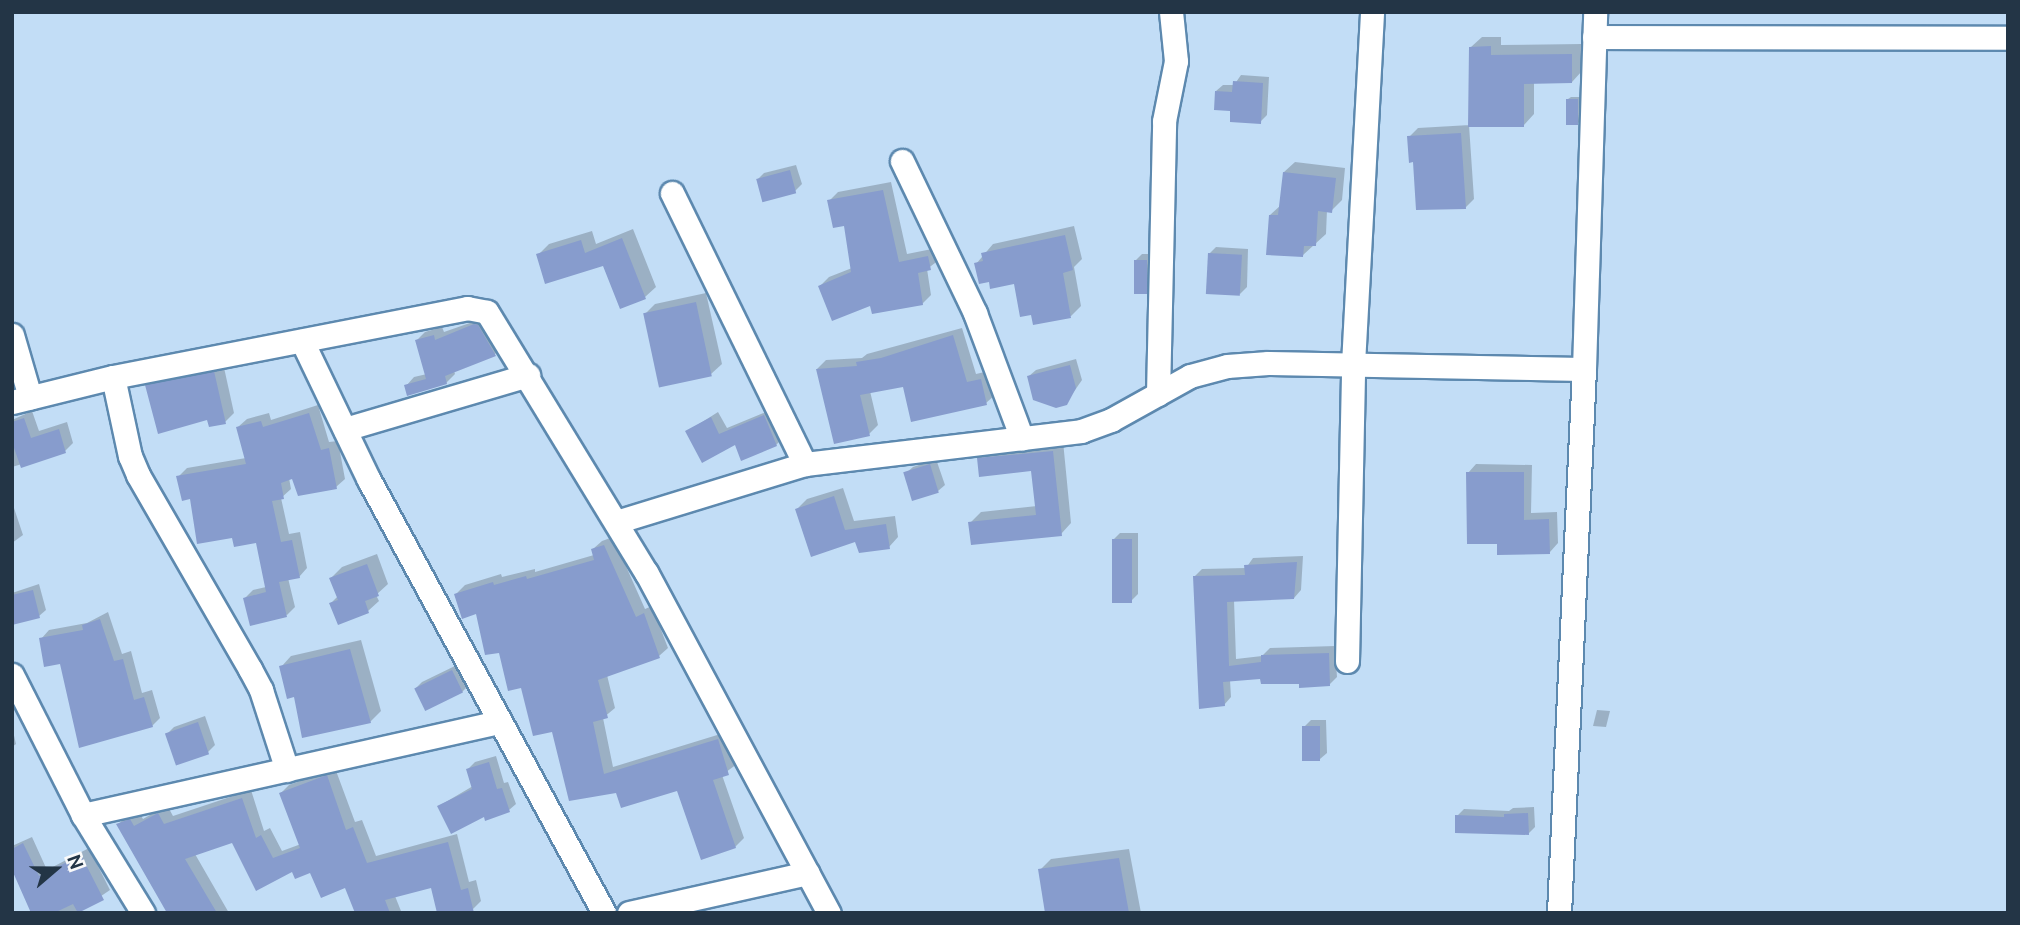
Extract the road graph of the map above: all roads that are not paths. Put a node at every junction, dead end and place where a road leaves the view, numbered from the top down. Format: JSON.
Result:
{"nodes":[{"id":1,"x":1171,"y":12,"type":"edge"},
{"id":2,"x":1372,"y":12,"type":"edge"},
{"id":3,"x":1595,"y":12,"type":"edge"},
{"id":4,"x":1594,"y":37,"type":"junction"},
{"id":5,"x":2008,"y":38,"type":"edge"},
{"id":6,"x":902,"y":161,"type":"dead end"},
{"id":7,"x":672,"y":193,"type":"dead end"},
{"id":8,"x":12,"y":335,"type":"edge"},
{"id":9,"x":302,"y":341,"type":"junction"},
{"id":10,"x":1353,"y":364,"type":"junction"},
{"id":11,"x":1584,"y":369,"type":"junction"},
{"id":12,"x":528,"y":375,"type":"junction"},
{"id":13,"x":113,"y":377,"type":"junction"},
{"id":14,"x":1158,"y":394,"type":"junction"},
{"id":15,"x":21,"y":399,"type":"edge"},
{"id":16,"x":345,"y":429,"type":"junction"},
{"id":17,"x":1022,"y":439,"type":"junction"},
{"id":18,"x":805,"y":464,"type":"junction"},
{"id":19,"x":616,"y":522,"type":"junction"},
{"id":20,"x":1348,"y":661,"type":"dead end"},
{"id":21,"x":12,"y":675,"type":"edge"},
{"id":22,"x":500,"y":722,"type":"junction"},
{"id":23,"x":287,"y":770,"type":"junction"},
{"id":24,"x":83,"y":815,"type":"junction"},
{"id":25,"x":808,"y":873,"type":"junction"},
{"id":26,"x":143,"y":913,"type":"edge"},
{"id":27,"x":604,"y":913,"type":"edge"},
{"id":28,"x":629,"y":913,"type":"edge"},
{"id":29,"x":829,"y":913,"type":"edge"},
{"id":30,"x":1559,"y":913,"type":"edge"}],
"edges":[{"from":1,"to":14,"type":"street"},
{"from":2,"to":10,"type":"street"},
{"from":3,"to":4,"type":"street"},
{"from":4,"to":5,"type":"street"},
{"from":4,"to":11,"type":"street"},
{"from":6,"to":17,"type":"street"},
{"from":7,"to":18,"type":"street"},
{"from":8,"to":15,"type":"street"},
{"from":9,"to":12,"type":"street"},
{"from":9,"to":13,"type":"street"},
{"from":9,"to":16,"type":"street"},
{"from":10,"to":11,"type":"street"},
{"from":10,"to":14,"type":"street"},
{"from":10,"to":20,"type":"street"},
{"from":11,"to":30,"type":"street"},
{"from":12,"to":16,"type":"street"},
{"from":12,"to":19,"type":"street"},
{"from":13,"to":15,"type":"street"},
{"from":13,"to":23,"type":"street"},
{"from":14,"to":17,"type":"street"},
{"from":16,"to":22,"type":"street"},
{"from":17,"to":18,"type":"street"},
{"from":18,"to":19,"type":"street"},
{"from":19,"to":25,"type":"street"},
{"from":21,"to":24,"type":"street"},
{"from":22,"to":23,"type":"street"},
{"from":22,"to":27,"type":"street"},
{"from":23,"to":24,"type":"street"},
{"from":24,"to":26,"type":"street"},
{"from":25,"to":28,"type":"street"},
{"from":25,"to":29,"type":"street"}]}
